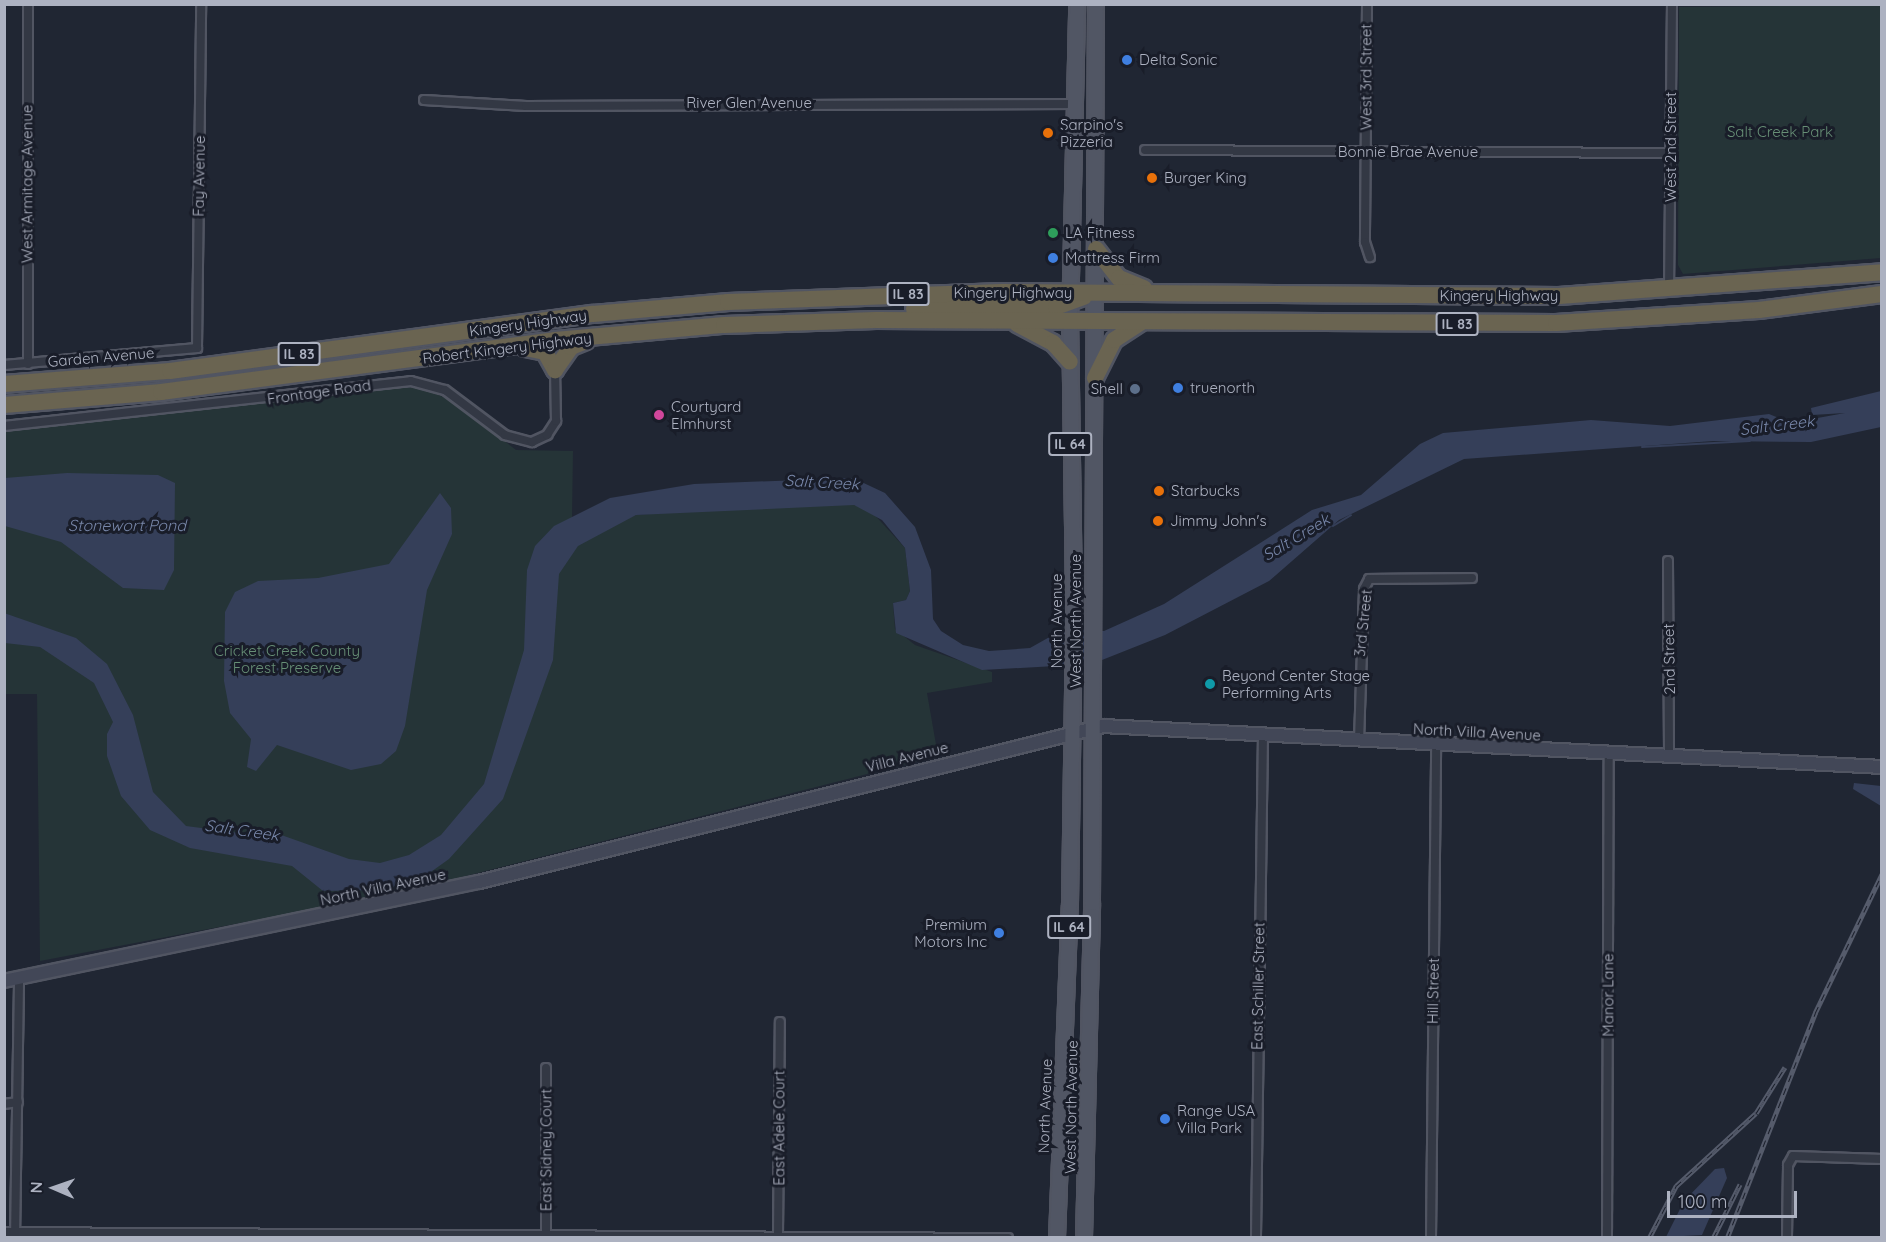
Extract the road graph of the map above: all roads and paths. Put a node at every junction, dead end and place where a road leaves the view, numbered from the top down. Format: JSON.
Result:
{"nodes":[{"id":1,"x":28,"y":4,"type":"edge"},
{"id":2,"x":201,"y":4,"type":"edge"},
{"id":3,"x":1077,"y":4,"type":"edge"},
{"id":4,"x":1096,"y":4,"type":"edge"},
{"id":5,"x":1367,"y":4,"type":"edge"},
{"id":6,"x":1672,"y":4,"type":"edge"},
{"id":7,"x":424,"y":100,"type":"dead end"},
{"id":8,"x":1075,"y":104,"type":"junction"},
{"id":9,"x":1144,"y":150,"type":"dead end"},
{"id":10,"x":1365,"y":151,"type":"junction"},
{"id":11,"x":1671,"y":153,"type":"junction"},
{"id":12,"x":1096,"y":249,"type":"junction"},
{"id":13,"x":1370,"y":257,"type":"dead end"},
{"id":14,"x":1881,"y":272,"type":"edge"},
{"id":15,"x":1669,"y":290,"type":"junction"},
{"id":16,"x":1096,"y":293,"type":"junction"},
{"id":17,"x":1159,"y":293,"type":"junction"},
{"id":18,"x":1881,"y":294,"type":"edge"},
{"id":19,"x":1070,"y":297,"type":"junction"},
{"id":20,"x":817,"y":321,"type":"junction"},
{"id":21,"x":1011,"y":321,"type":"junction"},
{"id":22,"x":1143,"y":322,"type":"junction"},
{"id":23,"x":1070,"y":323,"type":"junction"},
{"id":24,"x":1095,"y":323,"type":"junction"},
{"id":25,"x":596,"y":336,"type":"junction"},
{"id":26,"x":503,"y":347,"type":"junction"},
{"id":27,"x":197,"y":348,"type":"joint"},
{"id":28,"x":1070,"y":362,"type":"junction"},
{"id":29,"x":28,"y":364,"type":"junction"},
{"id":30,"x":4,"y":365,"type":"edge"},
{"id":31,"x":555,"y":370,"type":"junction"},
{"id":32,"x":1095,"y":378,"type":"junction"},
{"id":33,"x":4,"y":384,"type":"edge"},
{"id":34,"x":4,"y":405,"type":"edge"},
{"id":35,"x":4,"y":426,"type":"edge"},
{"id":36,"x":1668,"y":561,"type":"dead end"},
{"id":37,"x":1472,"y":578,"type":"dead end"},
{"id":38,"x":1092,"y":728,"type":"junction"},
{"id":39,"x":1072,"y":731,"type":"junction"},
{"id":40,"x":1263,"y":736,"type":"junction"},
{"id":41,"x":1359,"y":741,"type":"junction"},
{"id":42,"x":1436,"y":744,"type":"junction"},
{"id":43,"x":1609,"y":753,"type":"junction"},
{"id":44,"x":1669,"y":756,"type":"junction"},
{"id":45,"x":1881,"y":766,"type":"edge"},
{"id":46,"x":750,"y":815,"type":"joint"},
{"id":47,"x":19,"y":977,"type":"junction"},
{"id":48,"x":4,"y":981,"type":"edge"},
{"id":49,"x":780,"y":1022,"type":"dead end"},
{"id":50,"x":546,"y":1068,"type":"dead end"},
{"id":51,"x":18,"y":1102,"type":"junction"},
{"id":52,"x":4,"y":1104,"type":"edge"},
{"id":53,"x":1881,"y":1159,"type":"edge"},
{"id":54,"x":4,"y":1232,"type":"edge"},
{"id":55,"x":546,"y":1233,"type":"junction"},
{"id":56,"x":15,"y":1234,"type":"edge"},
{"id":57,"x":778,"y":1234,"type":"junction"},
{"id":58,"x":1256,"y":1236,"type":"edge"},
{"id":59,"x":1008,"y":1238,"type":"edge"},
{"id":60,"x":1058,"y":1238,"type":"edge"},
{"id":61,"x":1084,"y":1238,"type":"edge"},
{"id":62,"x":1431,"y":1238,"type":"edge"},
{"id":63,"x":1607,"y":1238,"type":"edge"},
{"id":64,"x":1787,"y":1238,"type":"edge"}],
"edges":[{"from":1,"to":29,"type":"street","name":"West Armitage Avenue"},
{"from":2,"to":27,"type":"street","name":"Fay Avenue"},
{"from":3,"to":8,"type":"main road","name":"North Avenue","number":"IL 64"},
{"from":4,"to":12,"type":"main road","name":"West North Avenue","number":"IL 64"},
{"from":5,"to":10,"type":"street","name":"West 3rd Street"},
{"from":6,"to":11,"type":"street","name":"West 2nd Street"},
{"from":7,"to":8,"type":"street","name":"River Glen Avenue"},
{"from":8,"to":19,"type":"main road","name":"North Avenue","number":"IL 64"},
{"from":9,"to":10,"type":"street","name":"Bonnie Brae Avenue"},
{"from":10,"to":11,"type":"street","name":"Bonnie Brae Avenue"},
{"from":10,"to":13,"type":"street","name":"West 3rd Street"},
{"from":11,"to":15,"type":"street","name":"West 2nd Street"},
{"from":12,"to":16,"type":"main road","name":"West North Avenue","number":"IL 64"},
{"from":12,"to":17,"type":"highway"},
{"from":14,"to":15,"type":"highway","name":"Kingery Highway","number":"IL 83"},
{"from":15,"to":17,"type":"highway","name":"Kingery Highway","number":"IL 83"},
{"from":16,"to":17,"type":"highway","name":"Kingery Highway","number":"IL 83"},
{"from":16,"to":19,"type":"highway","name":"Kingery Highway","number":"IL 83"},
{"from":16,"to":24,"type":"main road","name":"West North Avenue","number":"IL 64"},
{"from":18,"to":22,"type":"highway","name":"Kingery Highway","number":"IL 83"},
{"from":19,"to":20,"type":"highway"},
{"from":19,"to":23,"type":"main road","name":"North Avenue","number":"IL 64"},
{"from":19,"to":33,"type":"highway","name":"Kingery Highway","number":"IL 83"},
{"from":20,"to":21,"type":"highway","name":"Robert Kingery Highway","number":"IL 83"},
{"from":20,"to":25,"type":"highway","name":"Robert Kingery Highway","number":"IL 83"},
{"from":21,"to":23,"type":"highway","name":"Kingery Highway","number":"IL 83"},
{"from":21,"to":28,"type":"highway"},
{"from":22,"to":24,"type":"highway","name":"Kingery Highway","number":"IL 83"},
{"from":22,"to":32,"type":"highway"},
{"from":23,"to":24,"type":"highway","name":"Kingery Highway","number":"IL 83"},
{"from":23,"to":28,"type":"main road","name":"North Avenue","number":"IL 64"},
{"from":24,"to":32,"type":"main road","name":"West North Avenue","number":"IL 64"},
{"from":25,"to":26,"type":"highway","name":"Robert Kingery Highway","number":"IL 83"},
{"from":25,"to":31,"type":"highway"},
{"from":26,"to":31,"type":"highway"},
{"from":26,"to":34,"type":"highway","name":"Robert Kingery Highway","number":"IL 83"},
{"from":27,"to":29,"type":"street","name":"Garden Avenue"},
{"from":28,"to":39,"type":"main road","name":"North Avenue","number":"IL 64"},
{"from":29,"to":30,"type":"street","name":"Garden Avenue"},
{"from":31,"to":35,"type":"street","name":"Frontage Road"},
{"from":32,"to":38,"type":"main road","name":"West North Avenue","number":"IL 64"},
{"from":36,"to":44,"type":"street","name":"2nd Street"},
{"from":37,"to":41,"type":"street","name":"3rd Street"},
{"from":38,"to":39,"type":"main road","name":"North Villa Avenue"},
{"from":38,"to":40,"type":"main road","name":"North Villa Avenue"},
{"from":38,"to":61,"type":"main road","name":"West North Avenue","number":"IL 64"},
{"from":39,"to":46,"type":"main road","name":"Villa Avenue"},
{"from":39,"to":60,"type":"main road","name":"North Avenue","number":"IL 64"},
{"from":40,"to":41,"type":"main road","name":"North Villa Avenue"},
{"from":40,"to":58,"type":"street","name":"East Schiller Street"},
{"from":41,"to":42,"type":"main road","name":"North Villa Avenue"},
{"from":42,"to":43,"type":"main road","name":"North Villa Avenue"},
{"from":42,"to":62,"type":"street","name":"Hill Street"},
{"from":43,"to":44,"type":"main road","name":"North Villa Avenue"},
{"from":43,"to":63,"type":"street","name":"Manor Lane"},
{"from":44,"to":45,"type":"main road","name":"North Villa Avenue"},
{"from":46,"to":47,"type":"main road","name":"North Villa Avenue"},
{"from":47,"to":48,"type":"main road","name":"North Villa Avenue"},
{"from":47,"to":51,"type":"street"},
{"from":49,"to":57,"type":"street","name":"East Adele Court"},
{"from":50,"to":55,"type":"street","name":"East Sidney Court"},
{"from":51,"to":52,"type":"street"},
{"from":51,"to":56,"type":"street"},
{"from":53,"to":64,"type":"street"},
{"from":54,"to":56,"type":"street"},
{"from":55,"to":56,"type":"street"},
{"from":55,"to":57,"type":"street"},
{"from":57,"to":59,"type":"street"}]}
